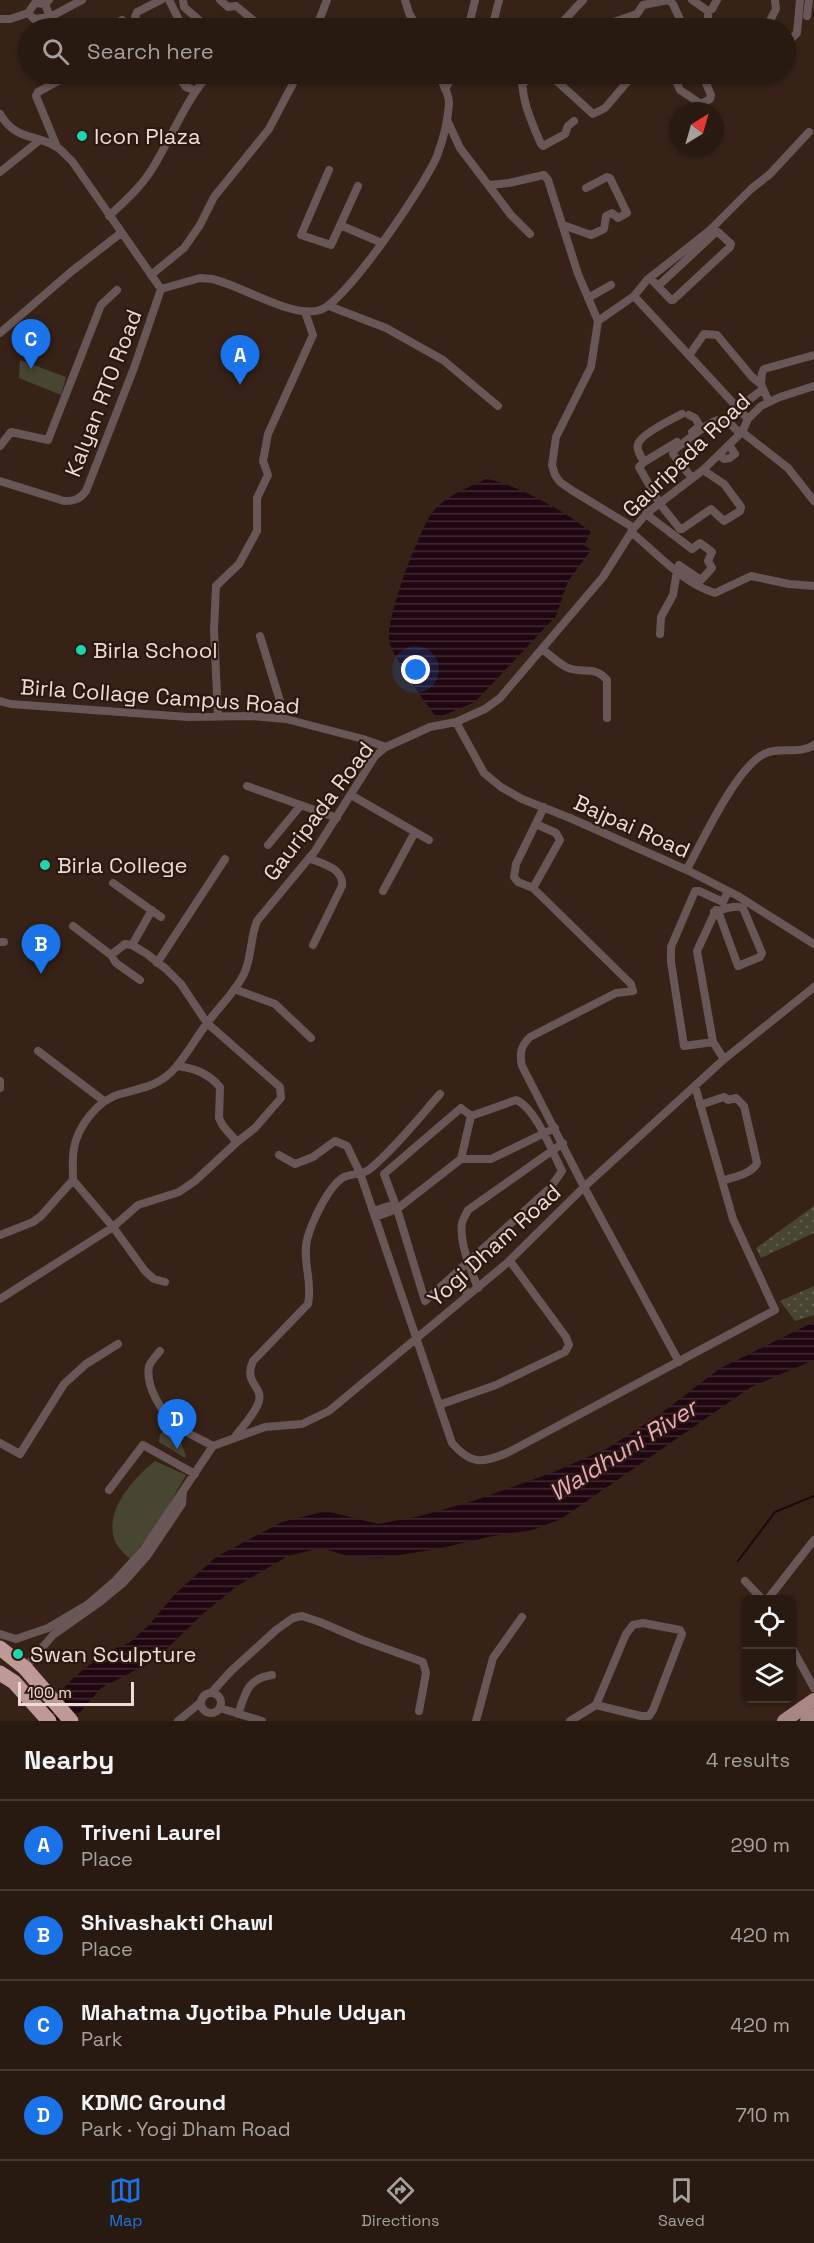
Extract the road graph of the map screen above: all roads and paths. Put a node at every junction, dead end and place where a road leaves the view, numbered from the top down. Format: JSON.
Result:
{"nodes":[{"id":1,"x":82,"y":0,"type":"edge"},
{"id":2,"x":161,"y":0,"type":"edge"},
{"id":3,"x":169,"y":0,"type":"edge"},
{"id":4,"x":183,"y":0,"type":"edge"},
{"id":5,"x":220,"y":0,"type":"edge"},
{"id":6,"x":327,"y":0,"type":"edge"},
{"id":7,"x":405,"y":0,"type":"edge"},
{"id":8,"x":475,"y":0,"type":"edge"},
{"id":9,"x":499,"y":0,"type":"edge"},
{"id":10,"x":583,"y":0,"type":"edge"},
{"id":11,"x":668,"y":0,"type":"edge"},
{"id":12,"x":692,"y":0,"type":"edge"},
{"id":13,"x":717,"y":0,"type":"edge"},
{"id":14,"x":775,"y":0,"type":"edge"},
{"id":15,"x":800,"y":0,"type":"edge"},
{"id":16,"x":809,"y":0,"type":"edge"},
{"id":17,"x":47,"y":2,"type":"edge"},
{"id":18,"x":708,"y":11,"type":"junction"},
{"id":19,"x":28,"y":13,"type":"junction"},
{"id":20,"x":807,"y":16,"type":"dead end"},
{"id":21,"x":50,"y":17,"type":"junction"},
{"id":22,"x":32,"y":18,"type":"edge"},
{"id":23,"x":45,"y":18,"type":"edge"},
{"id":24,"x":136,"y":18,"type":"edge"},
{"id":25,"x":178,"y":18,"type":"edge"},
{"id":26,"x":197,"y":18,"type":"edge"},
{"id":27,"x":251,"y":18,"type":"edge"},
{"id":28,"x":320,"y":18,"type":"edge"},
{"id":29,"x":411,"y":18,"type":"edge"},
{"id":30,"x":471,"y":18,"type":"edge"},
{"id":31,"x":495,"y":18,"type":"edge"},
{"id":32,"x":566,"y":18,"type":"edge"},
{"id":33,"x":625,"y":18,"type":"edge"},
{"id":34,"x":679,"y":18,"type":"edge"},
{"id":35,"x":708,"y":18,"type":"edge"},
{"id":36,"x":771,"y":18,"type":"edge"},
{"id":37,"x":0,"y":19,"type":"edge"},
{"id":38,"x":796,"y":34,"type":"edge"},
{"id":39,"x":53,"y":84,"type":"edge"},
{"id":40,"x":184,"y":84,"type":"edge"},
{"id":41,"x":200,"y":84,"type":"edge"},
{"id":42,"x":293,"y":84,"type":"edge"},
{"id":43,"x":443,"y":84,"type":"edge"},
{"id":44,"x":448,"y":84,"type":"edge"},
{"id":45,"x":522,"y":84,"type":"edge"},
{"id":46,"x":560,"y":84,"type":"edge"},
{"id":47,"x":625,"y":84,"type":"edge"},
{"id":48,"x":677,"y":84,"type":"edge"},
{"id":49,"x":706,"y":84,"type":"edge"},
{"id":50,"x":445,"y":89,"type":"junction"},
{"id":51,"x":194,"y":90,"type":"junction"},
{"id":52,"x":0,"y":114,"type":"edge"},
{"id":53,"x":447,"y":119,"type":"junction"},
{"id":54,"x":573,"y":121,"type":"dead end"},
{"id":55,"x":809,"y":132,"type":"dead end"},
{"id":56,"x":40,"y":140,"type":"junction"},
{"id":57,"x":57,"y":147,"type":"junction"},
{"id":58,"x":328,"y":170,"type":"dead end"},
{"id":59,"x":0,"y":172,"type":"edge"},
{"id":60,"x":489,"y":184,"type":"junction"},
{"id":61,"x":358,"y":186,"type":"dead end"},
{"id":62,"x":586,"y":188,"type":"dead end"},
{"id":63,"x":109,"y":216,"type":"junction"},
{"id":64,"x":340,"y":225,"type":"junction"},
{"id":65,"x":563,"y":225,"type":"junction"},
{"id":66,"x":121,"y":233,"type":"junction"},
{"id":67,"x":530,"y":234,"type":"dead end"},
{"id":68,"x":382,"y":243,"type":"junction"},
{"id":69,"x":151,"y":275,"type":"junction"},
{"id":70,"x":650,"y":278,"type":"junction"},
{"id":71,"x":611,"y":285,"type":"dead end"},
{"id":72,"x":658,"y":286,"type":"junction"},
{"id":73,"x":161,"y":289,"type":"junction"},
{"id":74,"x":117,"y":290,"type":"dead end"},
{"id":75,"x":634,"y":296,"type":"junction"},
{"id":76,"x":588,"y":298,"type":"junction"},
{"id":77,"x":329,"y":306,"type":"junction"},
{"id":78,"x":305,"y":312,"type":"junction"},
{"id":79,"x":598,"y":321,"type":"junction"},
{"id":80,"x":0,"y":333,"type":"edge"},
{"id":81,"x":690,"y":354,"type":"junction"},
{"id":82,"x":813,"y":358,"type":"edge"},
{"id":83,"x":762,"y":387,"type":"junction"},
{"id":84,"x":814,"y":387,"type":"edge"},
{"id":85,"x":769,"y":402,"type":"junction"},
{"id":86,"x":746,"y":403,"type":"dead end"},
{"id":87,"x":498,"y":406,"type":"dead end"},
{"id":88,"x":748,"y":419,"type":"junction"},
{"id":89,"x":741,"y":433,"type":"junction"},
{"id":90,"x":0,"y":446,"type":"edge"},
{"id":91,"x":644,"y":462,"type":"junction"},
{"id":92,"x":703,"y":470,"type":"junction"},
{"id":93,"x":692,"y":478,"type":"junction"},
{"id":94,"x":0,"y":481,"type":"edge"},
{"id":95,"x":814,"y":501,"type":"edge"},
{"id":96,"x":660,"y":504,"type":"junction"},
{"id":97,"x":646,"y":514,"type":"junction"},
{"id":98,"x":633,"y":530,"type":"junction"},
{"id":99,"x":678,"y":568,"type":"junction"},
{"id":100,"x":814,"y":586,"type":"edge"},
{"id":101,"x":660,"y":634,"type":"dead end"},
{"id":102,"x":260,"y":636,"type":"dead end"},
{"id":103,"x":542,"y":649,"type":"junction"},
{"id":104,"x":0,"y":701,"type":"edge"},
{"id":105,"x":218,"y":716,"type":"junction"},
{"id":106,"x":282,"y":718,"type":"junction"},
{"id":107,"x":607,"y":718,"type":"dead end"},
{"id":108,"x":456,"y":722,"type":"junction"},
{"id":109,"x":814,"y":746,"type":"edge"},
{"id":110,"x":386,"y":747,"type":"junction"},
{"id":111,"x":247,"y":786,"type":"dead end"},
{"id":112,"x":351,"y":795,"type":"junction"},
{"id":113,"x":301,"y":805,"type":"junction"},
{"id":114,"x":544,"y":807,"type":"junction"},
{"id":115,"x":337,"y":818,"type":"junction"},
{"id":116,"x":536,"y":824,"type":"junction"},
{"id":117,"x":415,"y":832,"type":"junction"},
{"id":118,"x":429,"y":840,"type":"dead end"},
{"id":119,"x":268,"y":845,"type":"dead end"},
{"id":120,"x":309,"y":858,"type":"junction"},
{"id":121,"x":225,"y":859,"type":"dead end"},
{"id":122,"x":687,"y":869,"type":"junction"},
{"id":123,"x":113,"y":883,"type":"dead end"},
{"id":124,"x":532,"y":888,"type":"junction"},
{"id":125,"x":383,"y":891,"type":"dead end"},
{"id":126,"x":729,"y":891,"type":"junction"},
{"id":127,"x":720,"y":901,"type":"junction"},
{"id":128,"x":152,"y":910,"type":"junction"},
{"id":129,"x":716,"y":912,"type":"junction"},
{"id":130,"x":161,"y":917,"type":"dead end"},
{"id":131,"x":73,"y":926,"type":"dead end"},
{"id":132,"x":814,"y":944,"type":"edge"},
{"id":133,"x":132,"y":945,"type":"junction"},
{"id":134,"x":313,"y":945,"type":"dead end"},
{"id":135,"x":111,"y":955,"type":"junction"},
{"id":136,"x":157,"y":963,"type":"junction"},
{"id":137,"x":140,"y":980,"type":"dead end"},
{"id":138,"x":814,"y":987,"type":"edge"},
{"id":139,"x":234,"y":990,"type":"junction"},
{"id":140,"x":207,"y":1023,"type":"junction"},
{"id":141,"x":311,"y":1038,"type":"dead end"},
{"id":142,"x":713,"y":1042,"type":"junction"},
{"id":143,"x":38,"y":1051,"type":"dead end"},
{"id":144,"x":724,"y":1059,"type":"junction"},
{"id":145,"x":177,"y":1066,"type":"junction"},
{"id":146,"x":0,"y":1081,"type":"edge"},
{"id":147,"x":695,"y":1086,"type":"junction"},
{"id":148,"x":0,"y":1088,"type":"edge"},
{"id":149,"x":440,"y":1095,"type":"dead end"},
{"id":150,"x":104,"y":1101,"type":"junction"},
{"id":151,"x":700,"y":1105,"type":"junction"},
{"id":152,"x":471,"y":1116,"type":"junction"},
{"id":153,"x":555,"y":1128,"type":"junction"},
{"id":154,"x":543,"y":1133,"type":"junction"},
{"id":155,"x":237,"y":1142,"type":"junction"},
{"id":156,"x":563,"y":1143,"type":"junction"},
{"id":157,"x":552,"y":1150,"type":"junction"},
{"id":158,"x":279,"y":1155,"type":"dead end"},
{"id":159,"x":461,"y":1159,"type":"junction"},
{"id":160,"x":360,"y":1173,"type":"junction"},
{"id":161,"x":73,"y":1180,"type":"junction"},
{"id":162,"x":722,"y":1181,"type":"junction"},
{"id":163,"x":584,"y":1187,"type":"junction"},
{"id":164,"x":396,"y":1207,"type":"junction"},
{"id":165,"x":374,"y":1214,"type":"junction"},
{"id":166,"x":113,"y":1227,"type":"junction"},
{"id":167,"x":0,"y":1235,"type":"edge"},
{"id":168,"x":510,"y":1261,"type":"junction"},
{"id":169,"x":467,"y":1263,"type":"junction"},
{"id":170,"x":456,"y":1273,"type":"junction"},
{"id":171,"x":165,"y":1282,"type":"dead end"},
{"id":172,"x":478,"y":1288,"type":"junction"},
{"id":173,"x":468,"y":1295,"type":"junction"},
{"id":174,"x":0,"y":1299,"type":"edge"},
{"id":175,"x":416,"y":1338,"type":"junction"},
{"id":176,"x":118,"y":1344,"type":"dead end"},
{"id":177,"x":160,"y":1351,"type":"dead end"},
{"id":178,"x":679,"y":1362,"type":"junction"},
{"id":179,"x":439,"y":1405,"type":"junction"},
{"id":180,"x":234,"y":1437,"type":"junction"},
{"id":181,"x":0,"y":1443,"type":"edge"},
{"id":182,"x":213,"y":1446,"type":"junction"},
{"id":183,"x":195,"y":1474,"type":"junction"},
{"id":184,"x":110,"y":1490,"type":"dead end"},
{"id":185,"x":183,"y":1492,"type":"junction"},
{"id":186,"x":814,"y":1540,"type":"edge"},
{"id":187,"x":745,"y":1581,"type":"dead end"},
{"id":188,"x":761,"y":1595,"type":"edge"},
{"id":189,"x":768,"y":1595,"type":"edge"},
{"id":190,"x":522,"y":1617,"type":"dead end"},
{"id":191,"x":0,"y":1634,"type":"edge"},
{"id":192,"x":0,"y":1648,"type":"edge"},
{"id":193,"x":793,"y":1649,"type":"edge"},
{"id":194,"x":24,"y":1668,"type":"junction"},
{"id":195,"x":0,"y":1673,"type":"edge"},
{"id":196,"x":272,"y":1675,"type":"dead end"},
{"id":197,"x":14,"y":1682,"type":"junction"},
{"id":198,"x":814,"y":1688,"type":"edge"},
{"id":199,"x":212,"y":1692,"type":"junction"},
{"id":200,"x":814,"y":1700,"type":"edge"},
{"id":201,"x":201,"y":1702,"type":"junction"},
{"id":202,"x":596,"y":1705,"type":"junction"},
{"id":203,"x":220,"y":1708,"type":"junction"},
{"id":204,"x":419,"y":1711,"type":"dead end"},
{"id":205,"x":211,"y":1713,"type":"junction"},
{"id":206,"x":238,"y":1714,"type":"junction"},
{"id":207,"x":814,"y":1716,"type":"edge"},
{"id":208,"x":189,"y":1718,"type":"edge"},
{"id":209,"x":49,"y":1721,"type":"edge"},
{"id":210,"x":71,"y":1721,"type":"edge"},
{"id":211,"x":178,"y":1721,"type":"edge"},
{"id":212,"x":202,"y":1721,"type":"edge"},
{"id":213,"x":262,"y":1721,"type":"edge"},
{"id":214,"x":476,"y":1721,"type":"edge"},
{"id":215,"x":570,"y":1721,"type":"edge"},
{"id":216,"x":784,"y":1721,"type":"edge"},
{"id":217,"x":807,"y":1721,"type":"edge"}],
"edges":[{"from":1,"to":21,"type":"street"},
{"from":2,"to":24,"type":"street"},
{"from":3,"to":25,"type":"street"},
{"from":4,"to":26,"type":"street"},
{"from":5,"to":27,"type":"street"},
{"from":6,"to":28,"type":"street"},
{"from":7,"to":29,"type":"street"},
{"from":8,"to":30,"type":"street"},
{"from":9,"to":31,"type":"street"},
{"from":10,"to":32,"type":"street"},
{"from":11,"to":33,"type":"street"},
{"from":11,"to":34,"type":"street"},
{"from":12,"to":18,"type":"street"},
{"from":13,"to":18,"type":"street"},
{"from":14,"to":36,"type":"street"},
{"from":15,"to":38,"type":"street"},
{"from":16,"to":20,"type":"street"},
{"from":17,"to":19,"type":"street"},
{"from":17,"to":21,"type":"street"},
{"from":18,"to":35,"type":"street"},
{"from":19,"to":22,"type":"street"},
{"from":19,"to":37,"type":"street"},
{"from":21,"to":23,"type":"street"},
{"from":39,"to":57,"type":"street"},
{"from":40,"to":51,"type":"street"},
{"from":41,"to":51,"type":"street"},
{"from":42,"to":69,"type":"street"},
{"from":43,"to":50,"type":"street"},
{"from":44,"to":50,"type":"street"},
{"from":45,"to":54,"type":"street"},
{"from":46,"to":47,"type":"street"},
{"from":48,"to":49,"type":"street"},
{"from":50,"to":53,"type":"street"},
{"from":51,"to":63,"type":"street"},
{"from":52,"to":56,"type":"street"},
{"from":53,"to":60,"type":"street"},
{"from":53,"to":68,"type":"street"},
{"from":55,"to":70,"type":"street"},
{"from":56,"to":57,"type":"street"},
{"from":56,"to":59,"type":"street"},
{"from":57,"to":63,"type":"street"},
{"from":58,"to":64,"type":"street"},
{"from":60,"to":65,"type":"street"},
{"from":60,"to":67,"type":"street"},
{"from":61,"to":64,"type":"street"},
{"from":62,"to":65,"type":"street"},
{"from":63,"to":66,"type":"street"},
{"from":64,"to":68,"type":"street"},
{"from":65,"to":76,"type":"street"},
{"from":66,"to":69,"type":"street"},
{"from":66,"to":80,"type":"street"},
{"from":68,"to":77,"type":"street"},
{"from":69,"to":73,"type":"street"},
{"from":70,"to":72,"type":"street"},
{"from":70,"to":75,"type":"street"},
{"from":71,"to":76,"type":"street"},
{"from":72,"to":72,"type":"street"},
{"from":73,"to":78,"type":"street"},
{"from":73,"to":94,"type":"street","name":"Kalyan RTO Road"},
{"from":74,"to":90,"type":"street"},
{"from":75,"to":79,"type":"street"},
{"from":75,"to":81,"type":"street"},
{"from":76,"to":79,"type":"street"},
{"from":77,"to":78,"type":"street"},
{"from":77,"to":87,"type":"street"},
{"from":78,"to":105,"type":"street"},
{"from":79,"to":98,"type":"street"},
{"from":81,"to":83,"type":"street"},
{"from":81,"to":88,"type":"street"},
{"from":82,"to":83,"type":"street"},
{"from":83,"to":85,"type":"street"},
{"from":83,"to":86,"type":"street"},
{"from":84,"to":85,"type":"street","name":"Gauripada Road"},
{"from":85,"to":88,"type":"street","name":"Gauripada Road"},
{"from":88,"to":89,"type":"street","name":"Gauripada Road"},
{"from":89,"to":92,"type":"street","name":"Gauripada Road"},
{"from":89,"to":93,"type":"street"},
{"from":89,"to":95,"type":"street"},
{"from":91,"to":91,"type":"street"},
{"from":91,"to":96,"type":"street"},
{"from":92,"to":93,"type":"street","name":"Gauripada Road"},
{"from":92,"to":96,"type":"street"},
{"from":93,"to":96,"type":"street","name":"Gauripada Road"},
{"from":96,"to":97,"type":"street","name":"Gauripada Road"},
{"from":97,"to":98,"type":"street","name":"Gauripada Road"},
{"from":97,"to":99,"type":"street"},
{"from":98,"to":99,"type":"street"},
{"from":98,"to":103,"type":"street","name":"Gauripada Road"},
{"from":99,"to":100,"type":"street"},
{"from":99,"to":101,"type":"street"},
{"from":102,"to":106,"type":"street"},
{"from":103,"to":107,"type":"street"},
{"from":103,"to":108,"type":"street","name":"Gauripada Road"},
{"from":104,"to":105,"type":"street","name":"Birla Collage Campus Road"},
{"from":105,"to":106,"type":"street","name":"Birla Collage Campus Road"},
{"from":106,"to":110,"type":"street","name":"Birla Collage Campus Road"},
{"from":108,"to":110,"type":"street","name":"Gauripada Road"},
{"from":108,"to":114,"type":"street","name":"Bajpai Road"},
{"from":109,"to":122,"type":"street"},
{"from":110,"to":112,"type":"street","name":"Gauripada Road"},
{"from":111,"to":113,"type":"street"},
{"from":112,"to":115,"type":"street","name":"Gauripada Road"},
{"from":112,"to":117,"type":"street"},
{"from":113,"to":115,"type":"street"},
{"from":113,"to":119,"type":"street"},
{"from":114,"to":116,"type":"street"},
{"from":114,"to":122,"type":"street","name":"Bajpai Road"},
{"from":115,"to":120,"type":"street","name":"Gauripada Road"},
{"from":116,"to":124,"type":"street"},
{"from":116,"to":124,"type":"street"},
{"from":117,"to":118,"type":"street"},
{"from":117,"to":125,"type":"street"},
{"from":120,"to":134,"type":"street"},
{"from":120,"to":139,"type":"street","name":"Gauripada Road"},
{"from":121,"to":136,"type":"street"},
{"from":122,"to":126,"type":"street","name":"Bajpai Road"},
{"from":123,"to":128,"type":"street"},
{"from":124,"to":153,"type":"street"},
{"from":126,"to":127,"type":"street"},
{"from":126,"to":132,"type":"street","name":"Bajpai Road"},
{"from":127,"to":129,"type":"street"},
{"from":127,"to":142,"type":"street"},
{"from":128,"to":130,"type":"street"},
{"from":128,"to":133,"type":"street"},
{"from":129,"to":129,"type":"street"},
{"from":129,"to":142,"type":"street"},
{"from":131,"to":135,"type":"street"},
{"from":133,"to":135,"type":"street"},
{"from":133,"to":136,"type":"street"},
{"from":135,"to":137,"type":"street"},
{"from":136,"to":140,"type":"street"},
{"from":138,"to":144,"type":"street","name":"Yogi Dham Road"},
{"from":139,"to":140,"type":"street","name":"Gauripada Road"},
{"from":139,"to":141,"type":"street"},
{"from":140,"to":145,"type":"street","name":"Gauripada Road"},
{"from":140,"to":155,"type":"street"},
{"from":142,"to":144,"type":"street"},
{"from":143,"to":150,"type":"street"},
{"from":144,"to":147,"type":"street","name":"Yogi Dham Road"},
{"from":145,"to":150,"type":"street","name":"Gauripada Road"},
{"from":145,"to":155,"type":"street"},
{"from":146,"to":148,"type":"street"},
{"from":147,"to":151,"type":"street"},
{"from":147,"to":163,"type":"street","name":"Yogi Dham Road"},
{"from":149,"to":160,"type":"street"},
{"from":150,"to":161,"type":"street"},
{"from":151,"to":162,"type":"street"},
{"from":151,"to":162,"type":"street"},
{"from":152,"to":154,"type":"street"},
{"from":152,"to":159,"type":"street"},
{"from":152,"to":164,"type":"street"},
{"from":153,"to":154,"type":"street"},
{"from":153,"to":156,"type":"street"},
{"from":154,"to":157,"type":"street"},
{"from":154,"to":159,"type":"street"},
{"from":155,"to":166,"type":"street"},
{"from":156,"to":157,"type":"street"},
{"from":156,"to":163,"type":"street"},
{"from":157,"to":169,"type":"street"},
{"from":157,"to":169,"type":"street"},
{"from":158,"to":160,"type":"street"},
{"from":159,"to":164,"type":"street"},
{"from":160,"to":165,"type":"street"},
{"from":160,"to":180,"type":"street"},
{"from":161,"to":166,"type":"street"},
{"from":161,"to":167,"type":"street"},
{"from":162,"to":178,"type":"street"},
{"from":163,"to":168,"type":"street","name":"Yogi Dham Road"},
{"from":163,"to":178,"type":"street"},
{"from":164,"to":165,"type":"street"},
{"from":164,"to":170,"type":"street"},
{"from":165,"to":175,"type":"street"},
{"from":166,"to":171,"type":"street"},
{"from":166,"to":174,"type":"street"},
{"from":168,"to":172,"type":"street","name":"Yogi Dham Road"},
{"from":168,"to":179,"type":"street"},
{"from":169,"to":170,"type":"street"},
{"from":169,"to":172,"type":"street"},
{"from":170,"to":173,"type":"street"},
{"from":172,"to":173,"type":"street","name":"Yogi Dham Road"},
{"from":173,"to":175,"type":"street","name":"Yogi Dham Road"},
{"from":175,"to":179,"type":"street"},
{"from":175,"to":180,"type":"street","name":"Yogi Dham Road"},
{"from":176,"to":181,"type":"street"},
{"from":177,"to":182,"type":"street"},
{"from":178,"to":179,"type":"street"},
{"from":180,"to":182,"type":"street","name":"Yogi Dham Road"},
{"from":182,"to":183,"type":"street"},
{"from":183,"to":184,"type":"street"},
{"from":183,"to":185,"type":"street"},
{"from":185,"to":191,"type":"street"},
{"from":185,"to":194,"type":"street"},
{"from":186,"to":189,"type":"street"},
{"from":187,"to":188,"type":"street"},
{"from":190,"to":214,"type":"street"},
{"from":192,"to":194,"type":"highway"},
{"from":193,"to":198,"type":"street"},
{"from":194,"to":197,"type":"street"},
{"from":194,"to":210,"type":"highway"},
{"from":195,"to":197,"type":"highway"},
{"from":196,"to":206,"type":"street"},
{"from":197,"to":209,"type":"highway"},
{"from":199,"to":201,"type":"street"},
{"from":199,"to":203,"type":"street"},
{"from":199,"to":204,"type":"street"},
{"from":200,"to":216,"type":"main road"},
{"from":201,"to":205,"type":"street"},
{"from":201,"to":208,"type":"street"},
{"from":202,"to":202,"type":"street"},
{"from":202,"to":215,"type":"street"},
{"from":203,"to":205,"type":"street"},
{"from":203,"to":206,"type":"street"},
{"from":205,"to":212,"type":"street"},
{"from":206,"to":213,"type":"street"},
{"from":207,"to":217,"type":"main road"},
{"from":208,"to":211,"type":"street"}]}
